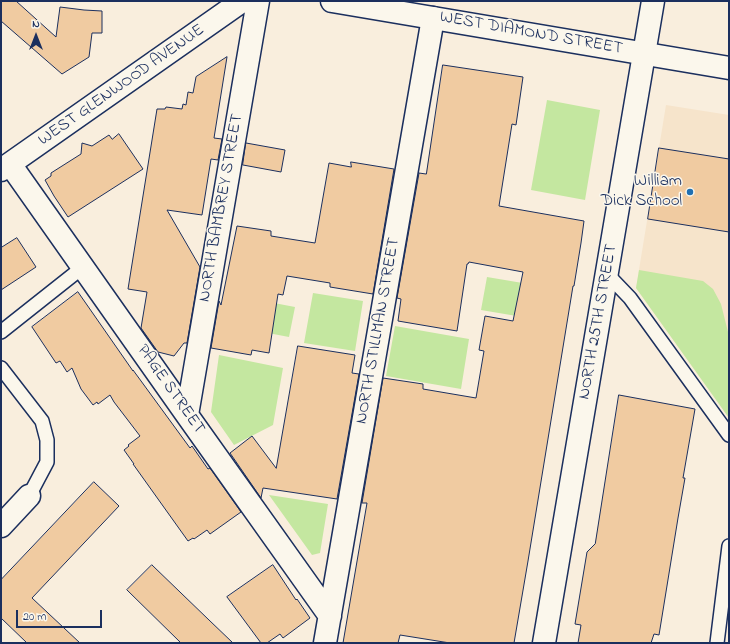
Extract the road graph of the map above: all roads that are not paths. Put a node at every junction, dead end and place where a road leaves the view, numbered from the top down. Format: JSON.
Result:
{"nodes":[{"id":1,"x":242,"y":1,"type":"edge"},
{"id":2,"x":258,"y":1,"type":"edge"},
{"id":3,"x":332,"y":1,"type":"edge"},
{"id":4,"x":653,"y":1,"type":"edge"},
{"id":5,"x":389,"y":6,"type":"edge"},
{"id":6,"x":433,"y":18,"type":"junction"},
{"id":7,"x":645,"y":54,"type":"junction"},
{"id":8,"x":729,"y":68,"type":"edge"},
{"id":9,"x":6,"y":167,"type":"edge"},
{"id":10,"x":83,"y":267,"type":"junction"},
{"id":11,"x":607,"y":274,"type":"junction"},
{"id":12,"x":1,"y":332,"type":"edge"},
{"id":13,"x":1,"y":368,"type":"edge"},
{"id":14,"x":187,"y":414,"type":"junction"},
{"id":15,"x":729,"y":435,"type":"edge"},
{"id":16,"x":29,"y":496,"type":"joint"},
{"id":17,"x":1,"y":526,"type":"edge"},
{"id":18,"x":729,"y":546,"type":"edge"},
{"id":19,"x":330,"y":616,"type":"junction"},
{"id":20,"x":325,"y":643,"type":"edge"},
{"id":21,"x":544,"y":643,"type":"edge"},
{"id":22,"x":717,"y":643,"type":"edge"}],
"edges":[{"from":1,"to":9,"type":"street","name":"WEST GLENWOOD AVENUE"},
{"from":2,"to":14,"type":"street","name":"NORTH BAMBREY STREET"},
{"from":3,"to":5,"type":"street","name":"WEST DIAMOND STREET"},
{"from":4,"to":7,"type":"street","name":"NORTH 25TH STREET"},
{"from":5,"to":6,"type":"street","name":"WEST DIAMOND STREET"},
{"from":6,"to":7,"type":"street","name":"WEST DIAMOND STREET"},
{"from":6,"to":19,"type":"street","name":"NORTH STILLMAN STREET"},
{"from":7,"to":8,"type":"street","name":"WEST DIAMOND STREET"},
{"from":7,"to":11,"type":"street","name":"NORTH 25TH STREET"},
{"from":9,"to":10,"type":"street","name":"PAGE STREET"},
{"from":10,"to":12,"type":"lane"},
{"from":10,"to":14,"type":"street","name":"PAGE STREET"},
{"from":11,"to":15,"type":"lane"},
{"from":11,"to":21,"type":"street","name":"NORTH 25TH STREET"},
{"from":13,"to":16,"type":"lane"},
{"from":14,"to":19,"type":"street","name":"PAGE STREET"},
{"from":16,"to":17,"type":"street"},
{"from":18,"to":22,"type":"lane"},
{"from":19,"to":20,"type":"street","name":"NORTH STILLMAN STREET"}]}
